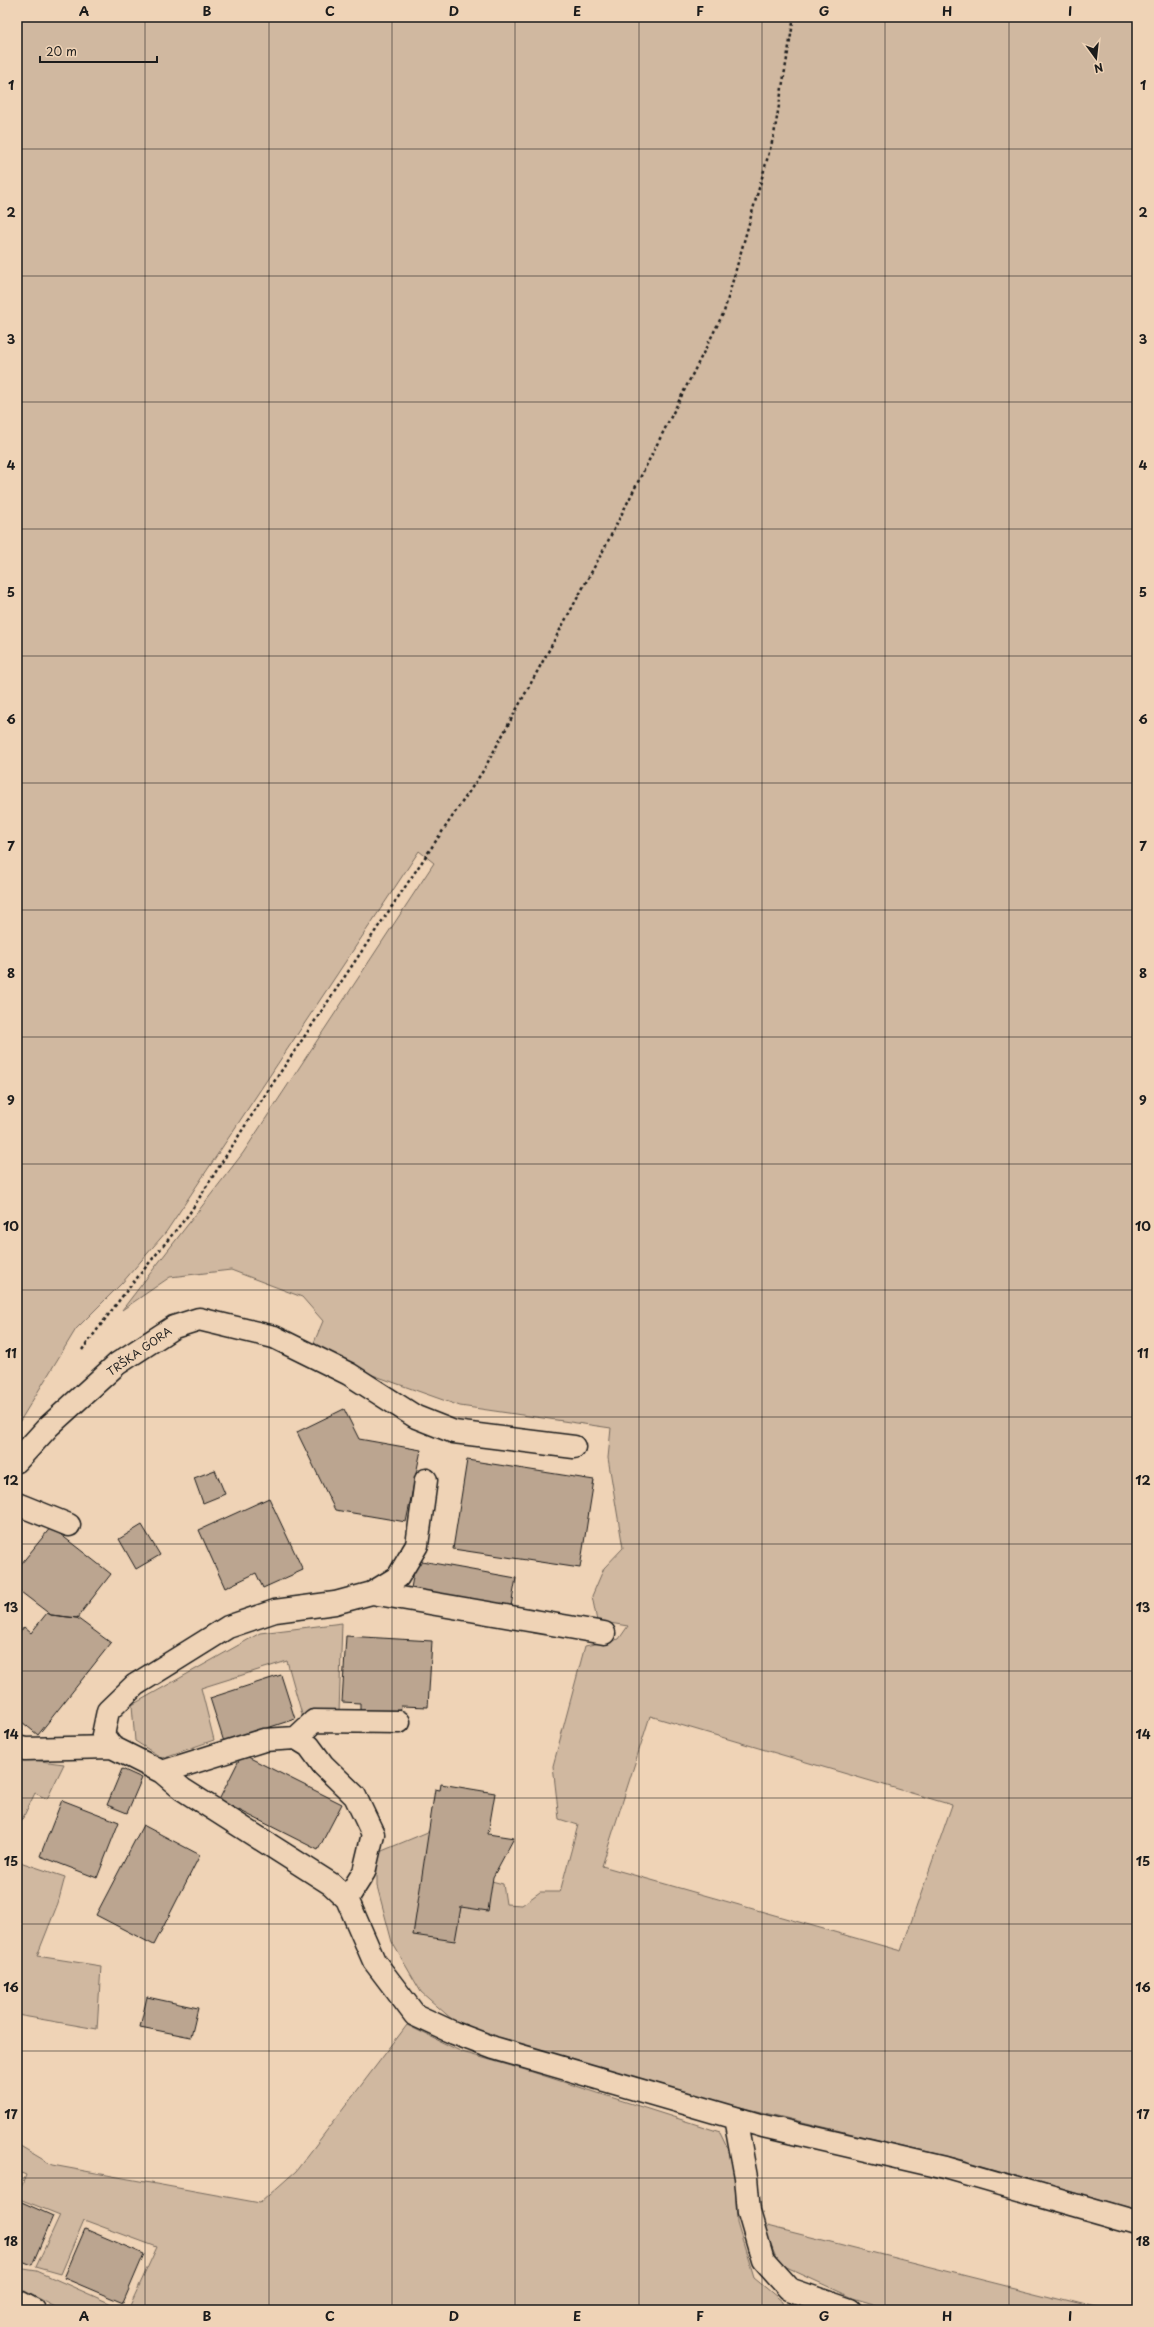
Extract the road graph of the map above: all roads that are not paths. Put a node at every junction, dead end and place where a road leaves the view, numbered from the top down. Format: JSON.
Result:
{"nodes":[{"id":1,"x":574,"y":1447,"type":"dead end"},
{"id":2,"x":17,"y":1461,"type":"edge"},
{"id":3,"x":426,"y":1480,"type":"dead end"},
{"id":4,"x":17,"y":1504,"type":"edge"},
{"id":5,"x":69,"y":1525,"type":"dead end"},
{"id":6,"x":372,"y":1593,"type":"junction"},
{"id":7,"x":604,"y":1633,"type":"dead end"},
{"id":8,"x":399,"y":1722,"type":"dead end"},
{"id":9,"x":296,"y":1738,"type":"junction"},
{"id":10,"x":17,"y":1747,"type":"edge"},
{"id":11,"x":112,"y":1747,"type":"junction"},
{"id":12,"x":162,"y":1772,"type":"junction"},
{"id":13,"x":347,"y":1899,"type":"junction"},
{"id":14,"x":735,"y":2118,"type":"junction"},
{"id":15,"x":1137,"y":2223,"type":"edge"},
{"id":16,"x":17,"y":2301,"type":"edge"},
{"id":17,"x":34,"y":2310,"type":"edge"},
{"id":18,"x":850,"y":2310,"type":"edge"}],
"edges":[{"from":1,"to":2,"type":"street","name":"TRŠKA GORA"},
{"from":3,"to":6,"type":"street"},
{"from":4,"to":5,"type":"street"},
{"from":6,"to":7,"type":"street"},
{"from":6,"to":11,"type":"street"},
{"from":8,"to":9,"type":"street"},
{"from":9,"to":12,"type":"street"},
{"from":9,"to":13,"type":"street"},
{"from":10,"to":11,"type":"street"},
{"from":11,"to":12,"type":"street"},
{"from":12,"to":13,"type":"street"},
{"from":13,"to":14,"type":"street"},
{"from":14,"to":15,"type":"street"},
{"from":14,"to":18,"type":"street"},
{"from":16,"to":17,"type":"street"}]}
